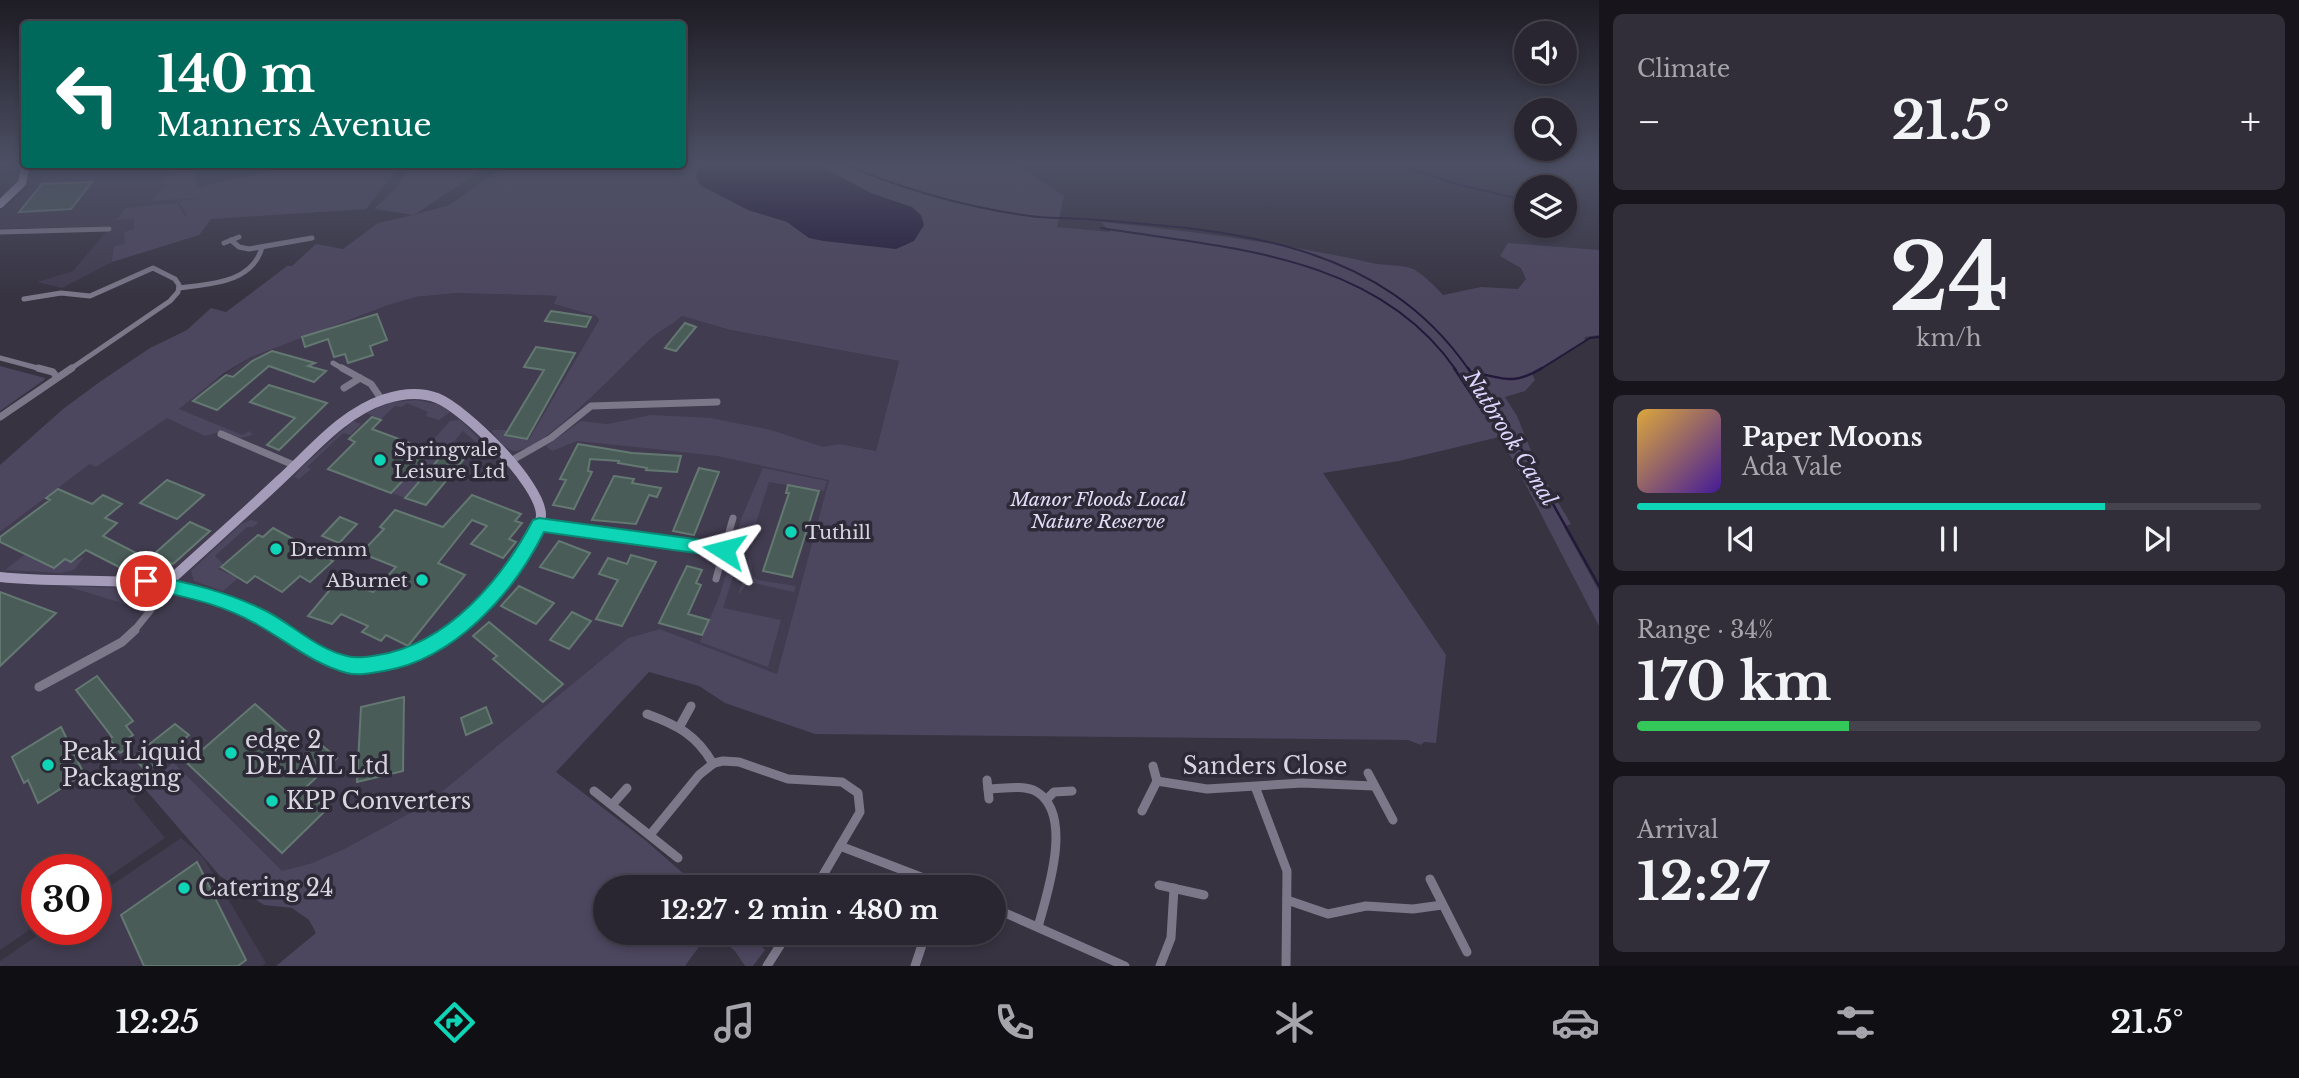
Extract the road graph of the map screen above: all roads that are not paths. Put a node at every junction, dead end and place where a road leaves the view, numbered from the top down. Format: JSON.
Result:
{"nodes":[{"id":1,"x":109,"y":229,"type":"dead end"},
{"id":2,"x":0,"y":232,"type":"edge"},
{"id":3,"x":239,"y":237,"type":"dead end"},
{"id":4,"x":312,"y":238,"type":"dead end"},
{"id":5,"x":231,"y":240,"type":"junction"},
{"id":6,"x":224,"y":243,"type":"dead end"},
{"id":7,"x":262,"y":247,"type":"junction"},
{"id":8,"x":179,"y":288,"type":"junction"},
{"id":9,"x":24,"y":299,"type":"dead end"},
{"id":10,"x":0,"y":358,"type":"edge"},
{"id":11,"x":333,"y":363,"type":"dead end"},
{"id":12,"x":56,"y":376,"type":"junction"},
{"id":13,"x":360,"y":378,"type":"junction"},
{"id":14,"x":344,"y":388,"type":"dead end"},
{"id":15,"x":382,"y":400,"type":"junction"},
{"id":16,"x":717,"y":402,"type":"dead end"},
{"id":17,"x":0,"y":417,"type":"edge"},
{"id":18,"x":221,"y":434,"type":"dead end"},
{"id":19,"x":509,"y":462,"type":"junction"},
{"id":20,"x":296,"y":466,"type":"junction"},
{"id":21,"x":733,"y":518,"type":"dead end"},
{"id":22,"x":539,"y":525,"type":"junction"},
{"id":23,"x":724,"y":550,"type":"junction"},
{"id":24,"x":0,"y":577,"type":"edge"},
{"id":25,"x":716,"y":579,"type":"dead end"},
{"id":26,"x":169,"y":584,"type":"junction"},
{"id":27,"x":39,"y":687,"type":"dead end"},
{"id":28,"x":691,"y":706,"type":"dead end"},
{"id":29,"x":647,"y":714,"type":"dead end"},
{"id":30,"x":680,"y":726,"type":"junction"},
{"id":31,"x":713,"y":764,"type":"junction"},
{"id":32,"x":1153,"y":766,"type":"dead end"},
{"id":33,"x":1368,"y":773,"type":"dead end"},
{"id":34,"x":1157,"y":781,"type":"junction"},
{"id":35,"x":1374,"y":786,"type":"junction"},
{"id":36,"x":627,"y":788,"type":"dead end"},
{"id":37,"x":988,"y":789,"type":"dead end"},
{"id":38,"x":1256,"y":789,"type":"junction"},
{"id":39,"x":594,"y":791,"type":"dead end"},
{"id":40,"x":1072,"y":791,"type":"dead end"},
{"id":41,"x":1046,"y":800,"type":"junction"},
{"id":42,"x":612,"y":805,"type":"junction"},
{"id":43,"x":1142,"y":811,"type":"dead end"},
{"id":44,"x":1393,"y":820,"type":"dead end"},
{"id":45,"x":650,"y":835,"type":"junction"},
{"id":46,"x":840,"y":846,"type":"junction"},
{"id":47,"x":678,"y":858,"type":"dead end"},
{"id":48,"x":823,"y":875,"type":"edge"},
{"id":49,"x":914,"y":875,"type":"edge"},
{"id":50,"x":1430,"y":878,"type":"dead end"},
{"id":51,"x":1159,"y":885,"type":"dead end"},
{"id":52,"x":1174,"y":888,"type":"junction"},
{"id":53,"x":1204,"y":895,"type":"dead end"},
{"id":54,"x":1287,"y":900,"type":"junction"},
{"id":55,"x":1442,"y":905,"type":"junction"},
{"id":56,"x":1006,"y":913,"type":"edge"},
{"id":57,"x":1038,"y":928,"type":"junction"},
{"id":58,"x":780,"y":945,"type":"edge"},
{"id":59,"x":922,"y":945,"type":"edge"},
{"id":60,"x":1467,"y":952,"type":"dead end"},
{"id":61,"x":767,"y":966,"type":"edge"},
{"id":62,"x":915,"y":966,"type":"edge"},
{"id":63,"x":1125,"y":966,"type":"edge"},
{"id":64,"x":1160,"y":966,"type":"edge"},
{"id":65,"x":1286,"y":966,"type":"edge"}],
"edges":[{"from":1,"to":2,"type":"street"},
{"from":3,"to":5,"type":"street"},
{"from":4,"to":7,"type":"street"},
{"from":5,"to":6,"type":"street"},
{"from":5,"to":7,"type":"street"},
{"from":7,"to":8,"type":"street"},
{"from":8,"to":9,"type":"street"},
{"from":8,"to":12,"type":"street"},
{"from":10,"to":12,"type":"street"},
{"from":11,"to":13,"type":"street"},
{"from":12,"to":17,"type":"street"},
{"from":13,"to":14,"type":"street"},
{"from":13,"to":15,"type":"street"},
{"from":15,"to":19,"type":"street"},
{"from":15,"to":20,"type":"street"},
{"from":16,"to":19,"type":"street"},
{"from":18,"to":20,"type":"street"},
{"from":19,"to":22,"type":"street"},
{"from":20,"to":26,"type":"street"},
{"from":21,"to":23,"type":"street"},
{"from":22,"to":23,"type":"street"},
{"from":22,"to":26,"type":"street"},
{"from":23,"to":25,"type":"street"},
{"from":24,"to":26,"type":"street"},
{"from":26,"to":27,"type":"street"},
{"from":28,"to":30,"type":"street"},
{"from":29,"to":30,"type":"street"},
{"from":30,"to":31,"type":"street"},
{"from":31,"to":45,"type":"street"},
{"from":31,"to":46,"type":"street"},
{"from":32,"to":34,"type":"street","name":"Sanders Close"},
{"from":33,"to":35,"type":"street","name":"Sanders Close"},
{"from":34,"to":38,"type":"street","name":"Sanders Close"},
{"from":34,"to":43,"type":"street","name":"Sanders Close"},
{"from":35,"to":38,"type":"street","name":"Sanders Close"},
{"from":35,"to":44,"type":"street","name":"Sanders Close"},
{"from":36,"to":42,"type":"street"},
{"from":37,"to":41,"type":"street"},
{"from":38,"to":54,"type":"street"},
{"from":39,"to":42,"type":"street"},
{"from":40,"to":41,"type":"street"},
{"from":41,"to":57,"type":"street"},
{"from":42,"to":45,"type":"street"},
{"from":45,"to":47,"type":"street"},
{"from":46,"to":48,"type":"street"},
{"from":46,"to":49,"type":"street"},
{"from":50,"to":55,"type":"street"},
{"from":51,"to":52,"type":"street"},
{"from":52,"to":53,"type":"street"},
{"from":52,"to":64,"type":"street"},
{"from":54,"to":55,"type":"street"},
{"from":54,"to":65,"type":"street"},
{"from":55,"to":60,"type":"street"},
{"from":56,"to":57,"type":"street"},
{"from":57,"to":63,"type":"street"},
{"from":58,"to":61,"type":"street"},
{"from":59,"to":62,"type":"street"}]}
